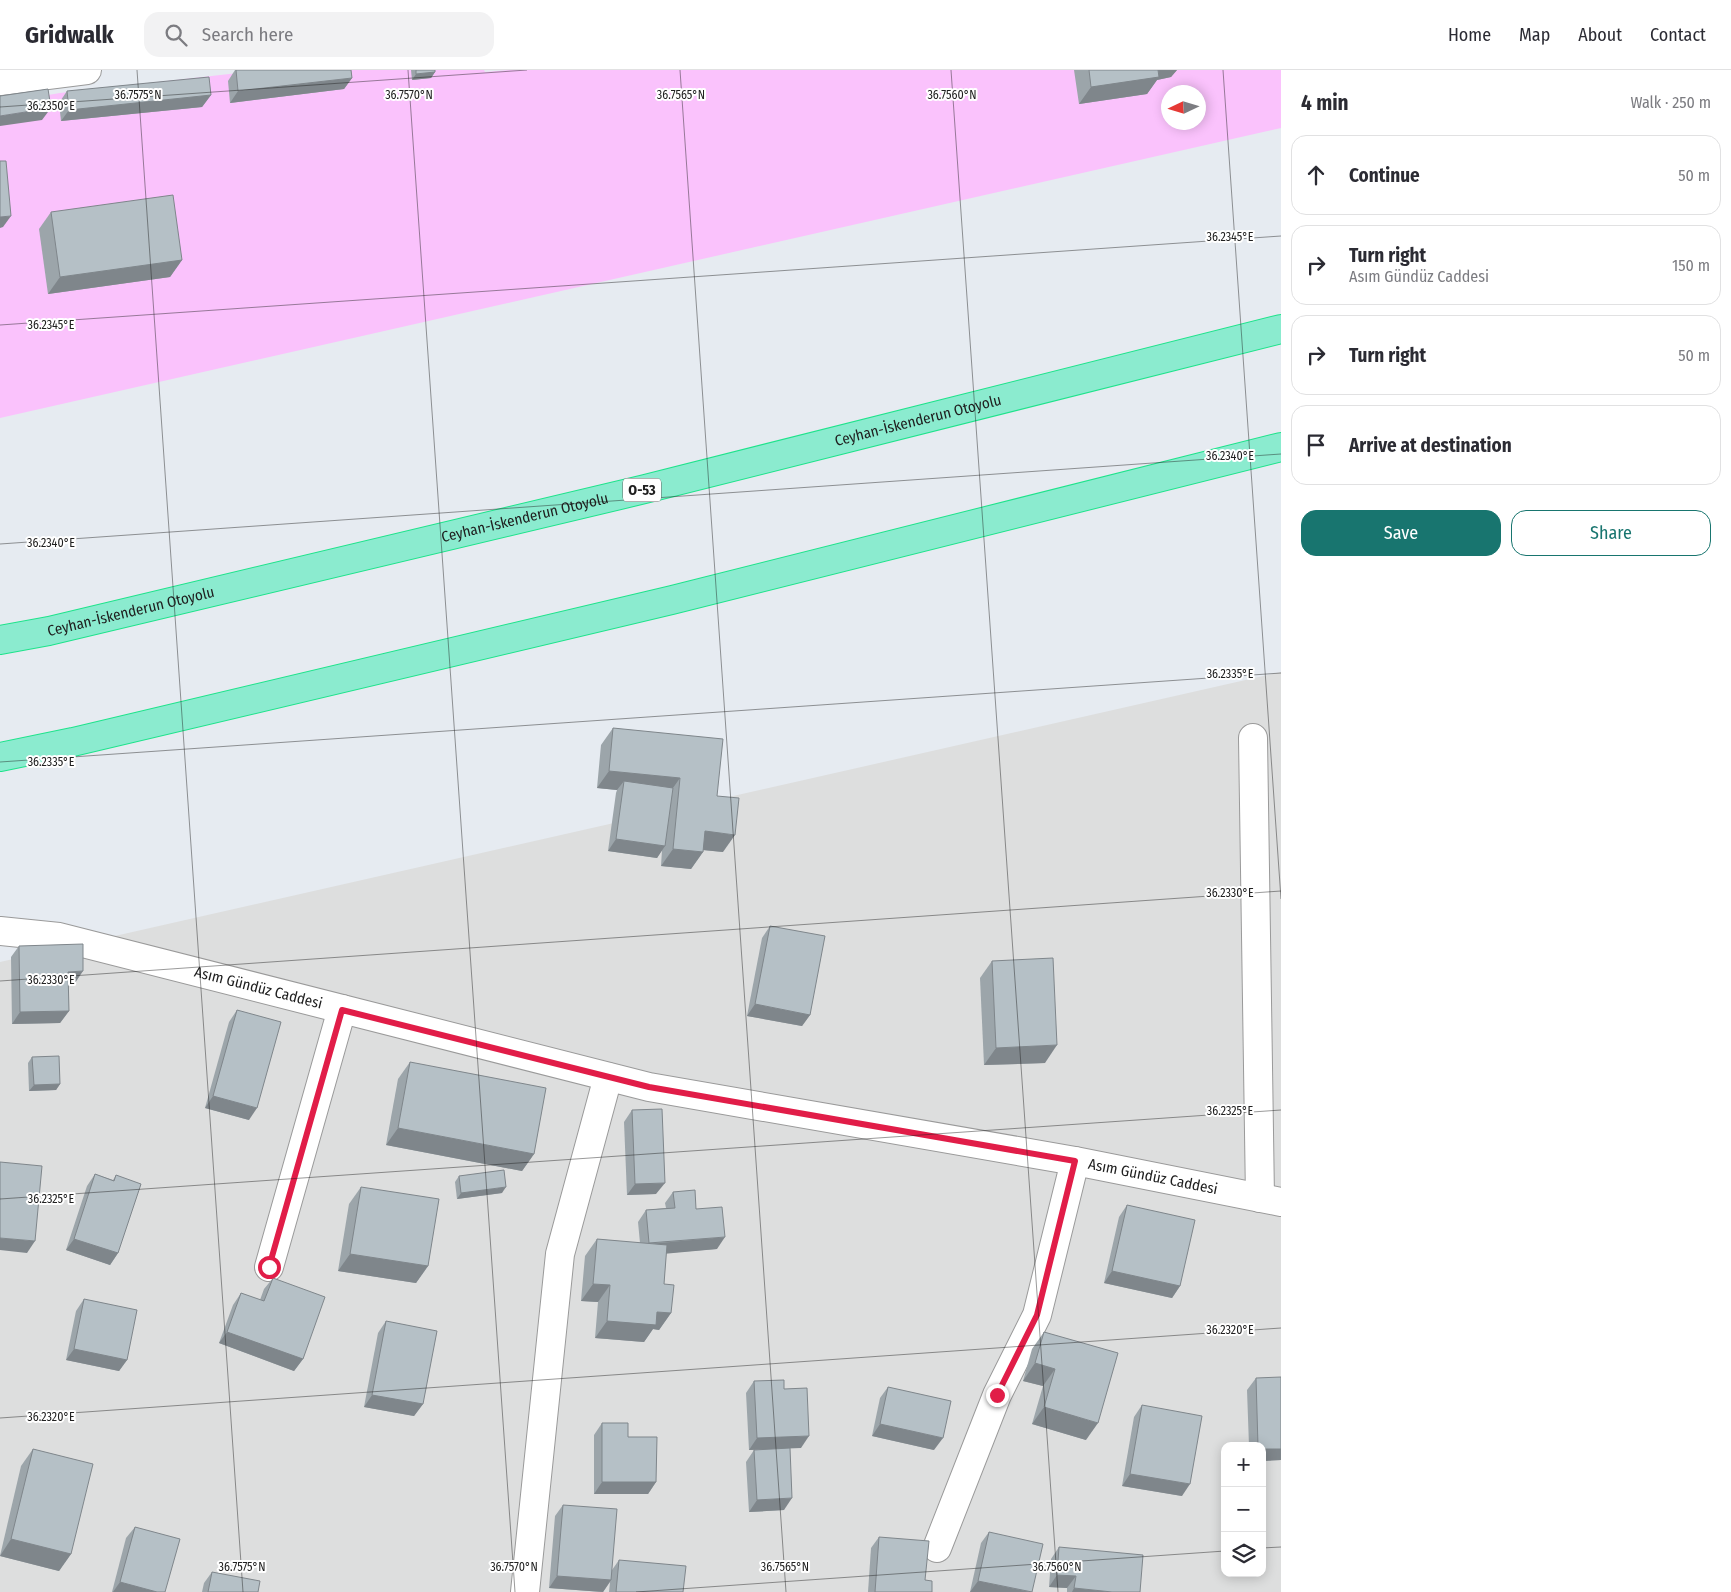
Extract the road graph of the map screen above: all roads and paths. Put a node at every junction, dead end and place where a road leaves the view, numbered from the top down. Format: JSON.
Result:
{"nodes":[{"id":1,"x":87,"y":70,"type":"edge"},
{"id":2,"x":0,"y":81,"type":"edge"},
{"id":3,"x":1281,"y":329,"type":"edge"},
{"id":4,"x":1281,"y":447,"type":"edge"},
{"id":5,"x":0,"y":640,"type":"edge"},
{"id":6,"x":1253,"y":738,"type":"dead end"},
{"id":7,"x":0,"y":757,"type":"edge"},
{"id":8,"x":0,"y":931,"type":"edge"},
{"id":9,"x":342,"y":1010,"type":"junction"},
{"id":10,"x":608,"y":1077,"type":"junction"},
{"id":11,"x":1075,"y":1161,"type":"junction"},
{"id":12,"x":1270,"y":1200,"type":"edge"},
{"id":13,"x":269,"y":1267,"type":"dead end"},
{"id":14,"x":938,"y":1548,"type":"dead end"},
{"id":15,"x":525,"y":1592,"type":"edge"}],
"edges":[{"from":1,"to":2,"type":"street"},
{"from":3,"to":5,"type":"highway","name":"Ceyhan-İskenderun Otoyolu","number":"O-53"},
{"from":4,"to":7,"type":"highway"},
{"from":6,"to":12,"type":"street"},
{"from":8,"to":9,"type":"street","name":"Asım Gündüz Caddesi"},
{"from":9,"to":10,"type":"street","name":"Asım Gündüz Caddesi"},
{"from":9,"to":13,"type":"street"},
{"from":10,"to":11,"type":"street","name":"Asım Gündüz Caddesi"},
{"from":10,"to":15,"type":"street"},
{"from":11,"to":12,"type":"street","name":"Asım Gündüz Caddesi"},
{"from":11,"to":14,"type":"street"}]}
